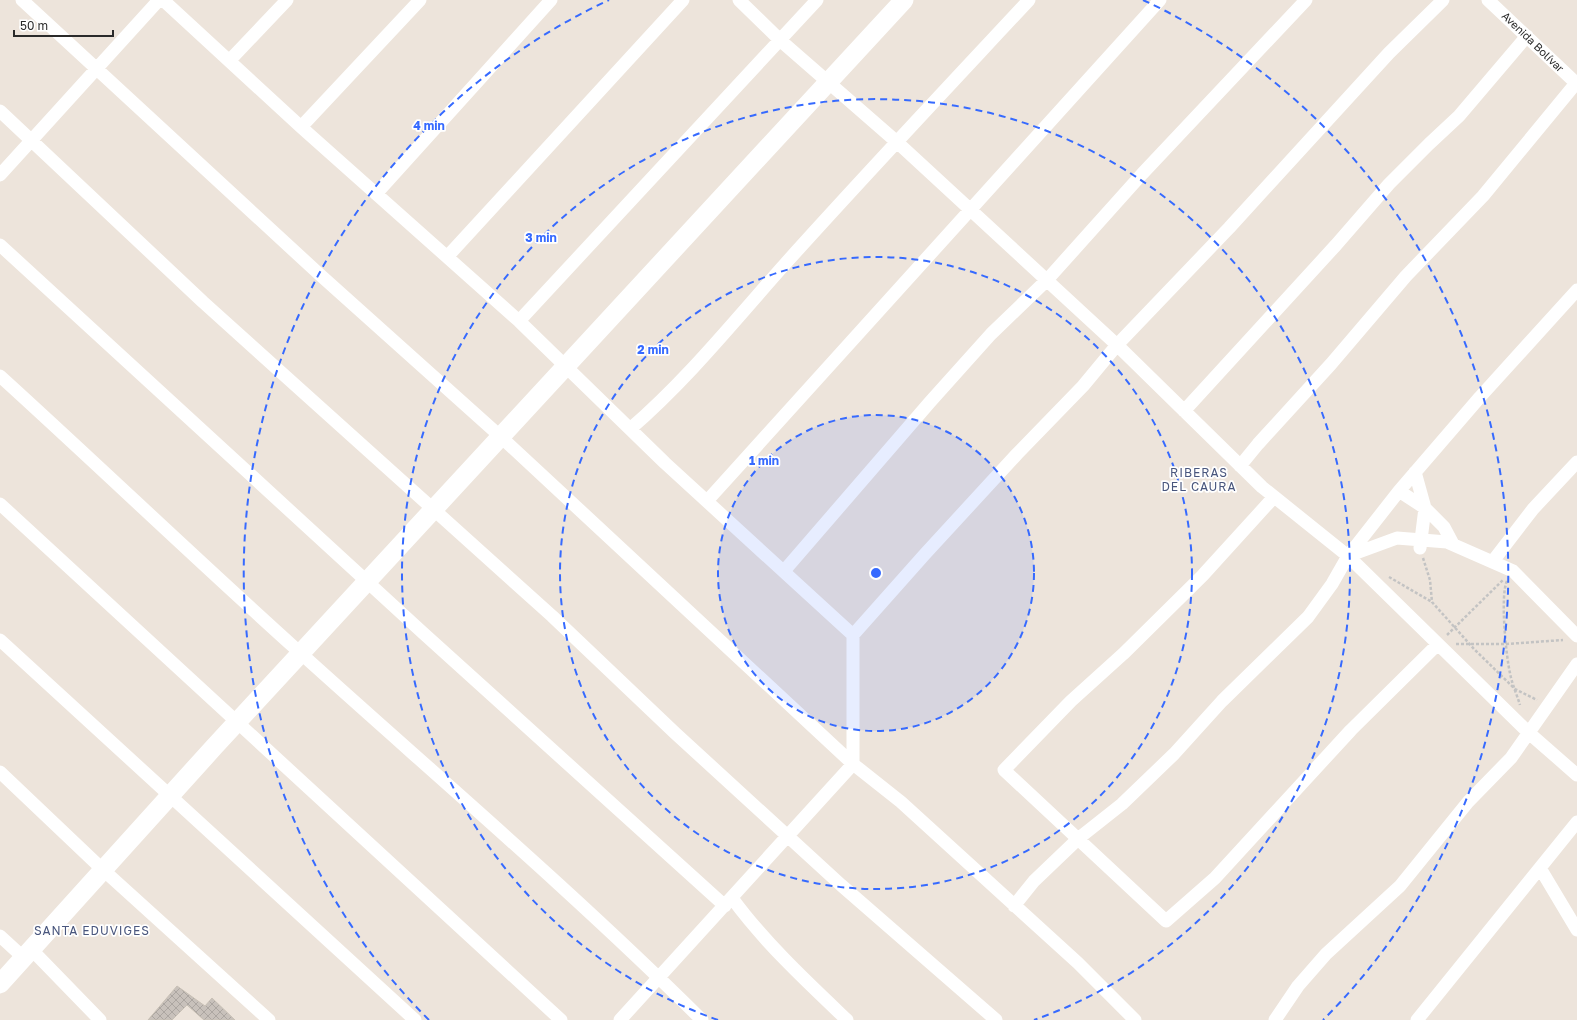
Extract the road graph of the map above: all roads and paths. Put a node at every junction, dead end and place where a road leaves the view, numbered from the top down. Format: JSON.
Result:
{"nodes":[{"id":1,"x":22,"y":0,"type":"edge"},
{"id":2,"x":159,"y":0,"type":"edge"},
{"id":3,"x":163,"y":0,"type":"edge"},
{"id":4,"x":287,"y":0,"type":"edge"},
{"id":5,"x":420,"y":0,"type":"edge"},
{"id":6,"x":551,"y":0,"type":"edge"},
{"id":7,"x":683,"y":0,"type":"edge"},
{"id":8,"x":739,"y":0,"type":"edge"},
{"id":9,"x":817,"y":0,"type":"edge"},
{"id":10,"x":904,"y":0,"type":"edge"},
{"id":11,"x":1029,"y":0,"type":"edge"},
{"id":12,"x":1160,"y":0,"type":"edge"},
{"id":13,"x":1306,"y":0,"type":"edge"},
{"id":14,"x":1443,"y":0,"type":"edge"},
{"id":15,"x":1488,"y":0,"type":"edge"},
{"id":16,"x":1527,"y":36,"type":"junction"},
{"id":17,"x":781,"y":41,"type":"junction"},
{"id":18,"x":230,"y":60,"type":"junction"},
{"id":19,"x":96,"y":68,"type":"junction"},
{"id":20,"x":827,"y":83,"type":"junction"},
{"id":21,"x":1577,"y":83,"type":"edge"},
{"id":22,"x":0,"y":111,"type":"edge"},
{"id":23,"x":301,"y":127,"type":"junction"},
{"id":24,"x":32,"y":140,"type":"junction"},
{"id":25,"x":898,"y":143,"type":"junction"},
{"id":26,"x":0,"y":175,"type":"edge"},
{"id":27,"x":376,"y":194,"type":"junction"},
{"id":28,"x":970,"y":210,"type":"junction"},
{"id":29,"x":0,"y":245,"type":"edge"},
{"id":30,"x":447,"y":257,"type":"junction"},
{"id":31,"x":1047,"y":280,"type":"junction"},
{"id":32,"x":1577,"y":290,"type":"edge"},
{"id":33,"x":519,"y":321,"type":"junction"},
{"id":34,"x":1117,"y":345,"type":"junction"},
{"id":35,"x":565,"y":367,"type":"junction"},
{"id":36,"x":0,"y":376,"type":"edge"},
{"id":37,"x":1184,"y":411,"type":"junction"},
{"id":38,"x":630,"y":429,"type":"junction"},
{"id":39,"x":501,"y":437,"type":"junction"},
{"id":40,"x":1577,"y":462,"type":"edge"},
{"id":41,"x":1240,"y":466,"type":"junction"},
{"id":42,"x":1415,"y":472,"type":"junction"},
{"id":43,"x":1399,"y":491,"type":"junction"},
{"id":44,"x":1274,"y":497,"type":"junction"},
{"id":45,"x":707,"y":501,"type":"junction"},
{"id":46,"x":0,"y":504,"type":"edge"},
{"id":47,"x":1425,"y":508,"type":"junction"},
{"id":48,"x":434,"y":509,"type":"junction"},
{"id":49,"x":1421,"y":544,"type":"junction"},
{"id":50,"x":1452,"y":544,"type":"junction"},
{"id":51,"x":1348,"y":556,"type":"junction"},
{"id":52,"x":1493,"y":561,"type":"junction"},
{"id":53,"x":784,"y":571,"type":"junction"},
{"id":54,"x":1513,"y":571,"type":"junction"},
{"id":55,"x":1384,"y":576,"type":"dead end"},
{"id":56,"x":367,"y":582,"type":"junction"},
{"id":57,"x":1432,"y":602,"type":"junction"},
{"id":58,"x":1454,"y":628,"type":"junction"},
{"id":59,"x":853,"y":635,"type":"junction"},
{"id":60,"x":1573,"y":638,"type":"edge"},
{"id":61,"x":0,"y":640,"type":"edge"},
{"id":62,"x":1438,"y":644,"type":"junction"},
{"id":63,"x":1507,"y":644,"type":"junction"},
{"id":64,"x":301,"y":653,"type":"junction"},
{"id":65,"x":1577,"y":664,"type":"edge"},
{"id":66,"x":1515,"y":689,"type":"junction"},
{"id":67,"x":1550,"y":702,"type":"junction"},
{"id":68,"x":237,"y":722,"type":"junction"},
{"id":69,"x":1529,"y":733,"type":"junction"},
{"id":70,"x":853,"y":764,"type":"junction"},
{"id":71,"x":0,"y":772,"type":"edge"},
{"id":72,"x":1577,"y":775,"type":"edge"},
{"id":73,"x":171,"y":795,"type":"junction"},
{"id":74,"x":1577,"y":822,"type":"edge"},
{"id":75,"x":789,"y":836,"type":"junction"},
{"id":76,"x":1079,"y":838,"type":"junction"},
{"id":77,"x":1540,"y":868,"type":"junction"},
{"id":78,"x":103,"y":869,"type":"junction"},
{"id":79,"x":729,"y":902,"type":"junction"},
{"id":80,"x":1014,"y":906,"type":"junction"},
{"id":81,"x":1577,"y":930,"type":"edge"},
{"id":82,"x":0,"y":936,"type":"edge"},
{"id":83,"x":27,"y":954,"type":"junction"},
{"id":84,"x":660,"y":978,"type":"junction"},
{"id":85,"x":0,"y":984,"type":"edge"},
{"id":86,"x":100,"y":1020,"type":"edge"},
{"id":87,"x":269,"y":1020,"type":"edge"},
{"id":88,"x":414,"y":1020,"type":"edge"},
{"id":89,"x":561,"y":1020,"type":"edge"},
{"id":90,"x":620,"y":1020,"type":"edge"},
{"id":91,"x":702,"y":1020,"type":"edge"},
{"id":92,"x":847,"y":1020,"type":"edge"},
{"id":93,"x":996,"y":1020,"type":"edge"},
{"id":94,"x":1135,"y":1020,"type":"edge"},
{"id":95,"x":1275,"y":1020,"type":"edge"},
{"id":96,"x":1417,"y":1020,"type":"edge"}],
"edges":[{"from":1,"to":19,"type":"street"},
{"from":2,"to":19,"type":"street"},
{"from":3,"to":18,"type":"street"},
{"from":4,"to":18,"type":"street"},
{"from":5,"to":23,"type":"street"},
{"from":6,"to":27,"type":"street"},
{"from":7,"to":30,"type":"street"},
{"from":8,"to":17,"type":"street"},
{"from":9,"to":17,"type":"street"},
{"from":10,"to":20,"type":"street"},
{"from":11,"to":25,"type":"street"},
{"from":12,"to":28,"type":"street"},
{"from":13,"to":31,"type":"street"},
{"from":14,"to":34,"type":"street"},
{"from":15,"to":16,"type":"street","name":"Avenida Bolívar"},
{"from":16,"to":21,"type":"street","name":"Avenida Bolívar"},
{"from":16,"to":37,"type":"street"},
{"from":17,"to":20,"type":"street"},
{"from":17,"to":33,"type":"street"},
{"from":18,"to":23,"type":"street"},
{"from":19,"to":24,"type":"street"},
{"from":19,"to":39,"type":"street"},
{"from":20,"to":25,"type":"street"},
{"from":20,"to":35,"type":"street"},
{"from":21,"to":41,"type":"street"},
{"from":22,"to":24,"type":"street"},
{"from":23,"to":27,"type":"street"},
{"from":24,"to":26,"type":"street"},
{"from":24,"to":48,"type":"street"},
{"from":25,"to":28,"type":"street"},
{"from":25,"to":38,"type":"street"},
{"from":27,"to":30,"type":"street"},
{"from":28,"to":31,"type":"street"},
{"from":28,"to":45,"type":"street"},
{"from":29,"to":56,"type":"street"},
{"from":30,"to":33,"type":"street"},
{"from":31,"to":34,"type":"street"},
{"from":31,"to":53,"type":"street"},
{"from":32,"to":42,"type":"street"},
{"from":33,"to":35,"type":"street"},
{"from":34,"to":37,"type":"street"},
{"from":34,"to":59,"type":"street"},
{"from":35,"to":38,"type":"street"},
{"from":35,"to":39,"type":"street"},
{"from":36,"to":64,"type":"street"},
{"from":37,"to":41,"type":"street"},
{"from":38,"to":45,"type":"street"},
{"from":39,"to":48,"type":"street"},
{"from":39,"to":70,"type":"street"},
{"from":40,"to":52,"type":"street"},
{"from":41,"to":44,"type":"street"},
{"from":42,"to":43,"type":"street"},
{"from":42,"to":47,"type":"street"},
{"from":43,"to":47,"type":"street"},
{"from":43,"to":51,"type":"street"},
{"from":44,"to":51,"type":"street"},
{"from":44,"to":76,"type":"street"},
{"from":45,"to":53,"type":"street"},
{"from":46,"to":68,"type":"street"},
{"from":47,"to":49,"type":"street"},
{"from":47,"to":50,"type":"street"},
{"from":48,"to":56,"type":"street"},
{"from":48,"to":75,"type":"street"},
{"from":49,"to":50,"type":"street"},
{"from":49,"to":51,"type":"street"},
{"from":49,"to":57,"type":"path"},
{"from":50,"to":52,"type":"street"},
{"from":51,"to":62,"type":"street"},
{"from":51,"to":76,"type":"street"},
{"from":52,"to":54,"type":"street"},
{"from":53,"to":59,"type":"street"},
{"from":54,"to":58,"type":"path"},
{"from":54,"to":60,"type":"street"},
{"from":54,"to":63,"type":"path"},
{"from":55,"to":57,"type":"path"},
{"from":56,"to":64,"type":"street"},
{"from":56,"to":79,"type":"street"},
{"from":57,"to":58,"type":"path"},
{"from":58,"to":62,"type":"path"},
{"from":58,"to":66,"type":"path"},
{"from":59,"to":70,"type":"street"},
{"from":60,"to":63,"type":"path"},
{"from":61,"to":73,"type":"street"},
{"from":62,"to":63,"type":"path"},
{"from":62,"to":69,"type":"street"},
{"from":62,"to":76,"type":"street"},
{"from":63,"to":66,"type":"path"},
{"from":64,"to":68,"type":"street"},
{"from":64,"to":84,"type":"street"},
{"from":65,"to":67,"type":"street"},
{"from":66,"to":67,"type":"path"},
{"from":66,"to":69,"type":"path"},
{"from":67,"to":69,"type":"street"},
{"from":68,"to":73,"type":"street"},
{"from":68,"to":89,"type":"street"},
{"from":69,"to":72,"type":"street"},
{"from":69,"to":95,"type":"street"},
{"from":70,"to":75,"type":"street"},
{"from":70,"to":80,"type":"street"},
{"from":71,"to":78,"type":"street"},
{"from":73,"to":78,"type":"street"},
{"from":73,"to":88,"type":"street"},
{"from":74,"to":77,"type":"street"},
{"from":75,"to":79,"type":"street"},
{"from":75,"to":93,"type":"street"},
{"from":76,"to":80,"type":"street"},
{"from":77,"to":81,"type":"street"},
{"from":77,"to":96,"type":"street"},
{"from":78,"to":83,"type":"street"},
{"from":78,"to":87,"type":"street"},
{"from":79,"to":84,"type":"street"},
{"from":79,"to":92,"type":"street"},
{"from":80,"to":94,"type":"street"},
{"from":82,"to":83,"type":"street"},
{"from":83,"to":85,"type":"street"},
{"from":83,"to":86,"type":"street"},
{"from":84,"to":90,"type":"street"},
{"from":84,"to":91,"type":"street"}]}
